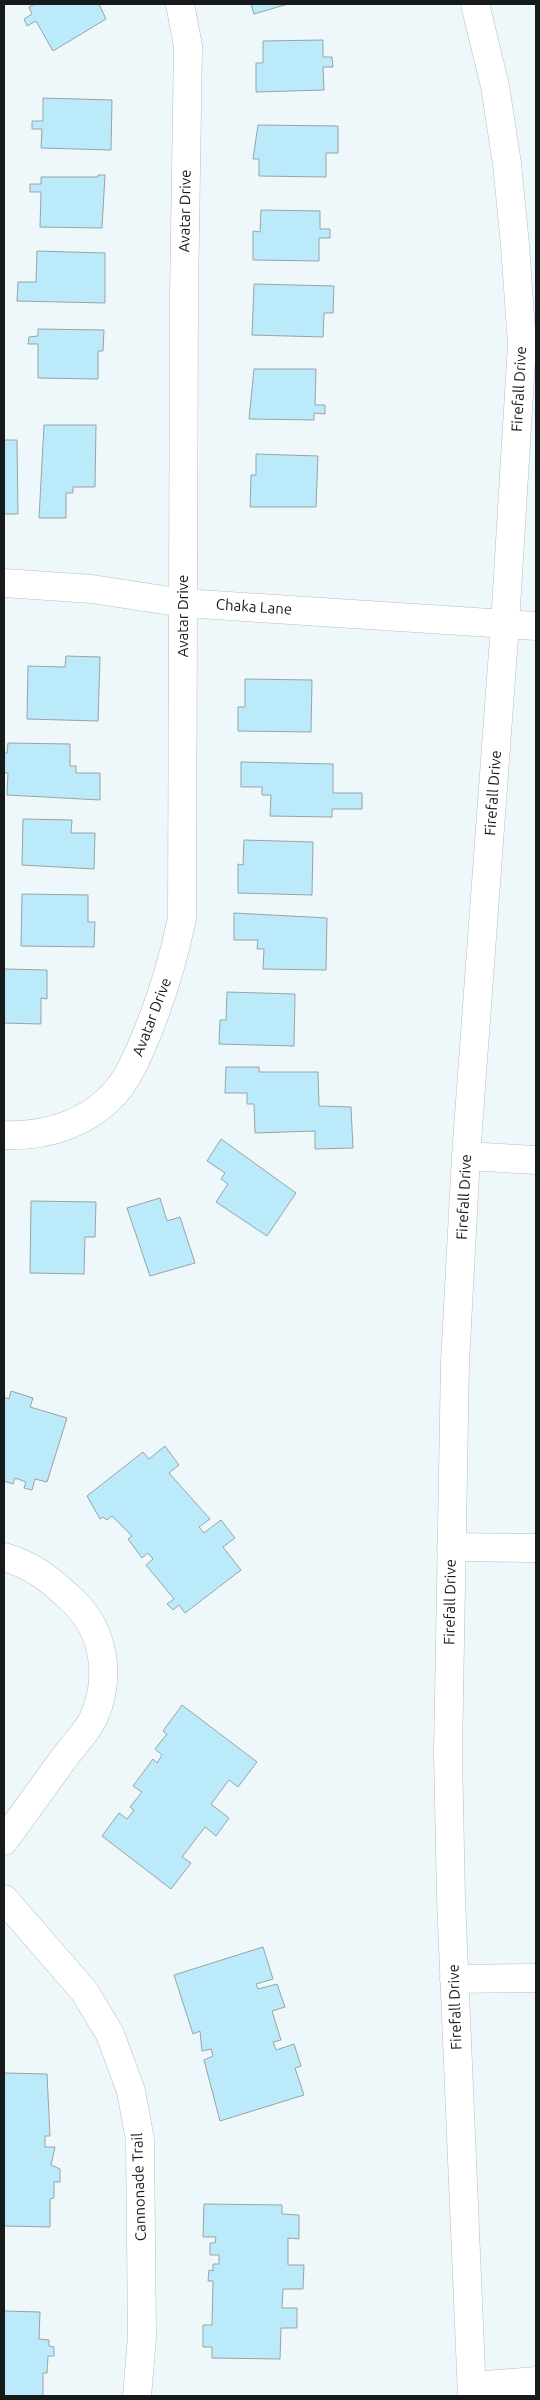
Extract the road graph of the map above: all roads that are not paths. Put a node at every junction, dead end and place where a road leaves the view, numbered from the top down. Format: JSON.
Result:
{"nodes":[{"id":1,"x":180,"y":4,"type":"edge"},
{"id":2,"x":475,"y":4,"type":"edge"},
{"id":3,"x":529,"y":344,"type":"edge"},
{"id":4,"x":4,"y":583,"type":"edge"},
{"id":5,"x":183,"y":603,"type":"junction"},
{"id":6,"x":505,"y":624,"type":"junction"},
{"id":7,"x":536,"y":626,"type":"edge"},
{"id":8,"x":4,"y":1135,"type":"edge"},
{"id":9,"x":466,"y":1156,"type":"junction"},
{"id":10,"x":536,"y":1160,"type":"edge"},
{"id":11,"x":450,"y":1547,"type":"junction"},
{"id":12,"x":536,"y":1548,"type":"edge"},
{"id":13,"x":4,"y":1556,"type":"edge"},
{"id":14,"x":4,"y":1840,"type":"edge"},
{"id":15,"x":4,"y":1899,"type":"edge"},
{"id":16,"x":454,"y":1978,"type":"junction"},
{"id":17,"x":536,"y":1978,"type":"edge"},
{"id":18,"x":536,"y":2381,"type":"edge"},
{"id":19,"x":472,"y":2391,"type":"edge"},
{"id":20,"x":137,"y":2396,"type":"edge"}],
"edges":[{"from":1,"to":5,"type":"street","name":"Avatar Drive"},
{"from":2,"to":3,"type":"street","name":"Firefall Drive"},
{"from":3,"to":6,"type":"street","name":"Firefall Drive"},
{"from":4,"to":5,"type":"street","name":"Chaka Lane"},
{"from":5,"to":6,"type":"street","name":"Chaka Lane"},
{"from":5,"to":8,"type":"street","name":"Avatar Drive"},
{"from":6,"to":7,"type":"street","name":"Chaka Lane"},
{"from":6,"to":9,"type":"street","name":"Firefall Drive"},
{"from":9,"to":10,"type":"street"},
{"from":9,"to":11,"type":"street","name":"Firefall Drive"},
{"from":11,"to":12,"type":"street"},
{"from":11,"to":16,"type":"street","name":"Firefall Drive"},
{"from":13,"to":14,"type":"street"},
{"from":15,"to":20,"type":"street","name":"Cannonade Trail"},
{"from":16,"to":17,"type":"street"},
{"from":16,"to":19,"type":"street","name":"Firefall Drive"},
{"from":18,"to":19,"type":"street"}]}
